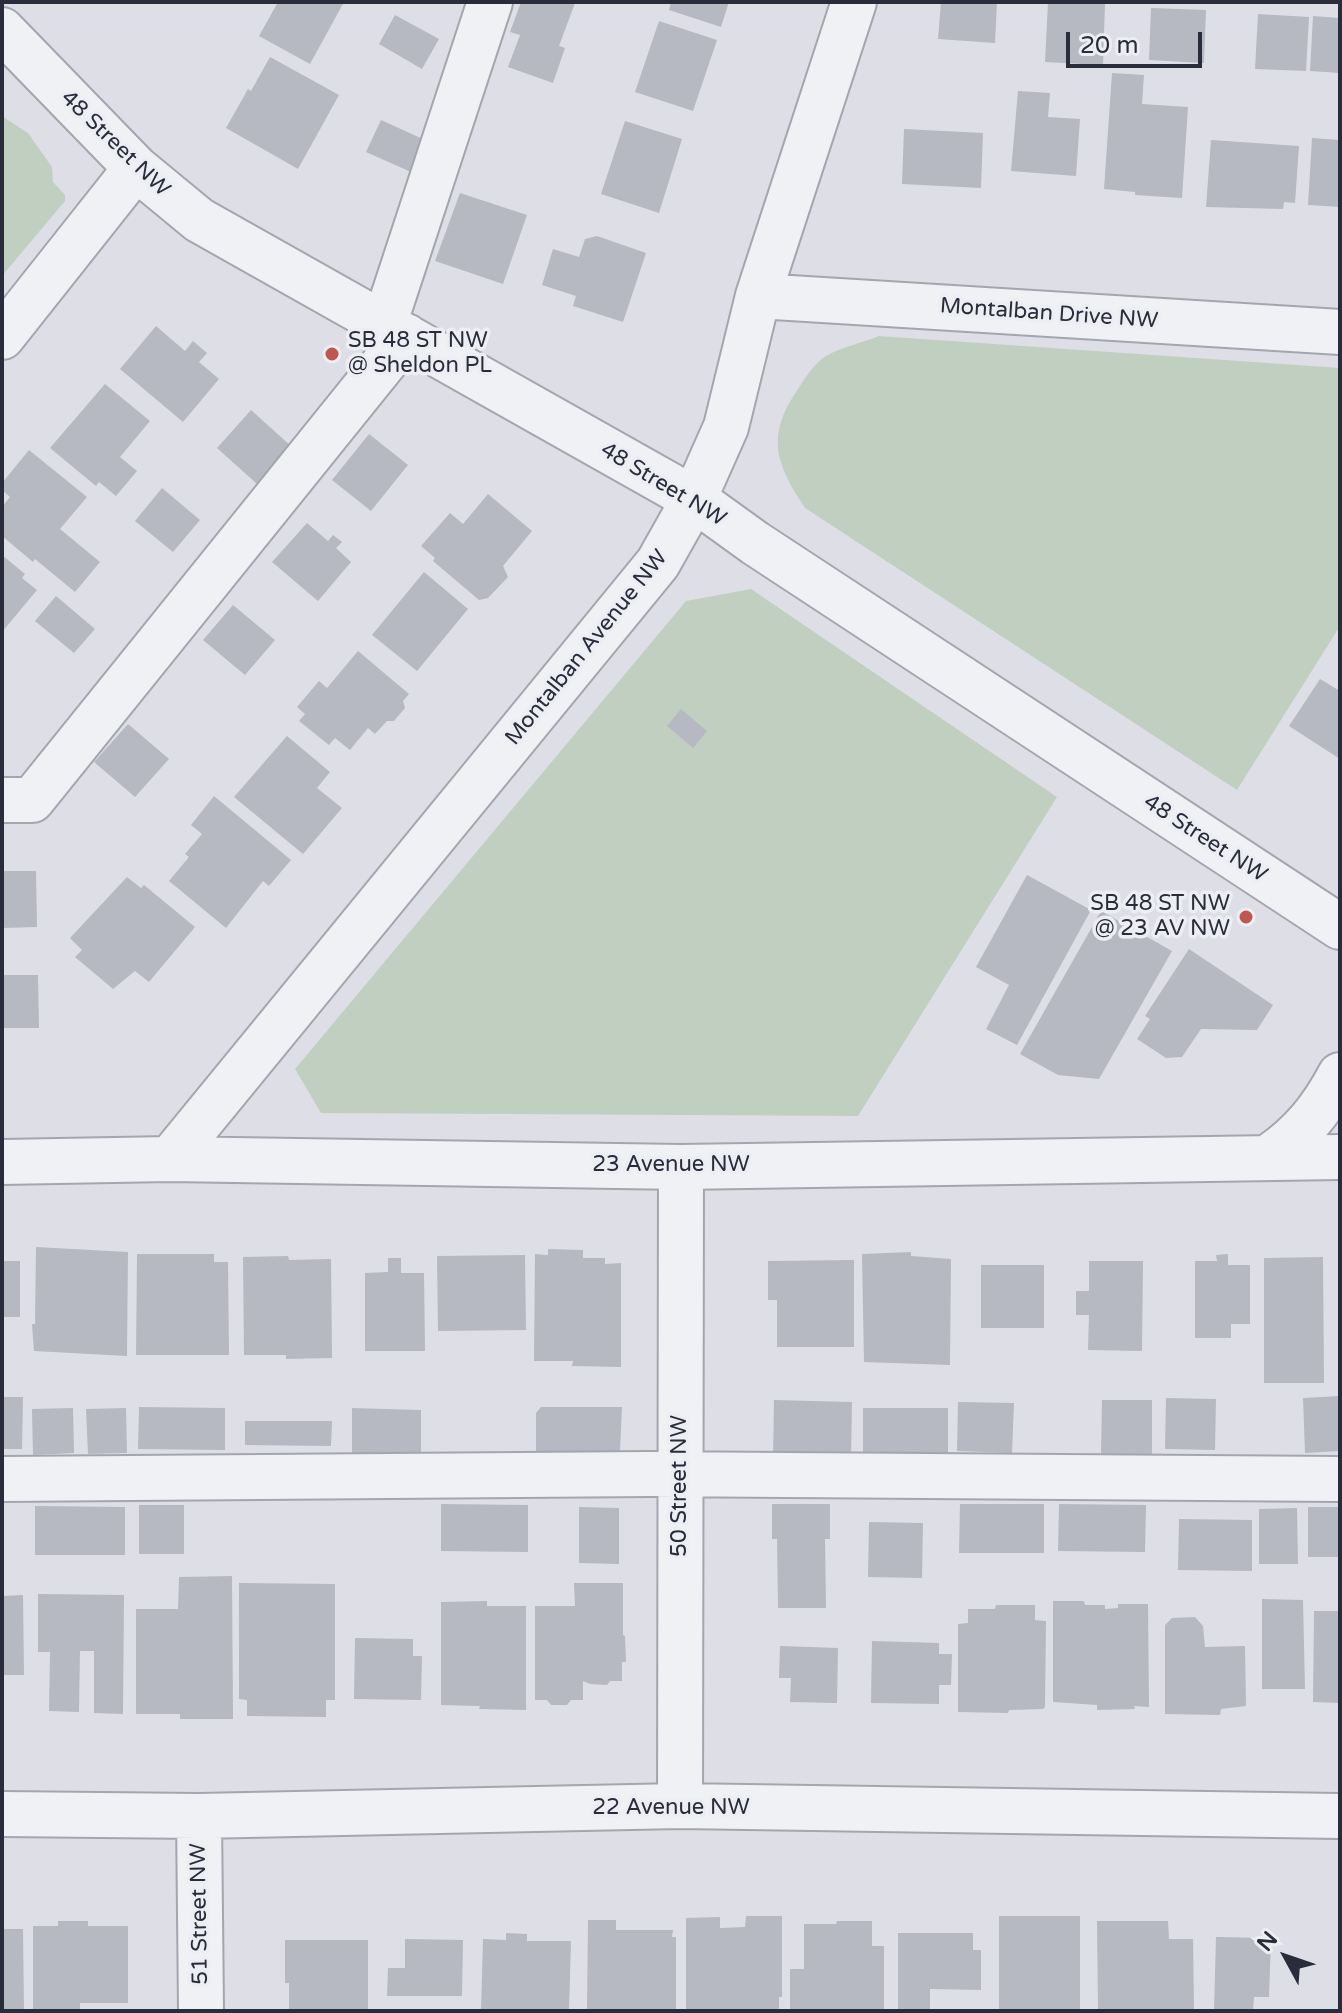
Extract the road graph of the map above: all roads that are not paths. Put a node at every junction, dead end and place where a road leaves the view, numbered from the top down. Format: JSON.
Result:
{"nodes":[{"id":1,"x":490,"y":2,"type":"edge"},
{"id":2,"x":854,"y":2,"type":"edge"},
{"id":3,"x":2,"y":30,"type":"edge"},
{"id":4,"x":136,"y":168,"type":"junction"},
{"id":5,"x":758,"y":296,"type":"junction"},
{"id":6,"x":395,"y":330,"type":"junction"},
{"id":7,"x":1340,"y":332,"type":"edge"},
{"id":8,"x":2,"y":337,"type":"edge"},
{"id":9,"x":694,"y":499,"type":"junction"},
{"id":10,"x":2,"y":800,"type":"edge"},
{"id":11,"x":1335,"y":932,"type":"edge"},
{"id":12,"x":1340,"y":1075,"type":"edge"},
{"id":13,"x":1270,"y":1156,"type":"junction"},
{"id":14,"x":1340,"y":1157,"type":"edge"},
{"id":15,"x":170,"y":1159,"type":"junction"},
{"id":16,"x":2,"y":1162,"type":"edge"},
{"id":17,"x":681,"y":1167,"type":"junction"},
{"id":18,"x":679,"y":1475,"type":"junction"},
{"id":19,"x":2,"y":1479,"type":"edge"},
{"id":20,"x":1340,"y":1479,"type":"edge"},
{"id":21,"x":680,"y":1806,"type":"junction"},
{"id":22,"x":2,"y":1814,"type":"edge"},
{"id":23,"x":199,"y":1816,"type":"junction"},
{"id":24,"x":1340,"y":1816,"type":"edge"},
{"id":25,"x":201,"y":2011,"type":"edge"}],
"edges":[{"from":1,"to":6,"type":"street"},
{"from":2,"to":5,"type":"street","name":"Montalban Avenue NW"},
{"from":3,"to":4,"type":"street","name":"48 Street NW"},
{"from":4,"to":6,"type":"street","name":"48 Street NW"},
{"from":4,"to":8,"type":"street"},
{"from":5,"to":7,"type":"street","name":"Montalban Drive NW"},
{"from":5,"to":9,"type":"street","name":"Montalban Avenue NW"},
{"from":6,"to":9,"type":"street","name":"48 Street NW"},
{"from":6,"to":10,"type":"street"},
{"from":9,"to":11,"type":"street","name":"48 Street NW"},
{"from":9,"to":15,"type":"street","name":"Montalban Avenue NW"},
{"from":12,"to":13,"type":"street"},
{"from":13,"to":14,"type":"street","name":"23 Avenue NW"},
{"from":13,"to":17,"type":"street","name":"23 Avenue NW"},
{"from":15,"to":16,"type":"street","name":"23 Avenue NW"},
{"from":15,"to":17,"type":"street","name":"23 Avenue NW"},
{"from":17,"to":18,"type":"street","name":"50 Street NW"},
{"from":18,"to":19,"type":"street"},
{"from":18,"to":20,"type":"street"},
{"from":18,"to":21,"type":"street","name":"50 Street NW"},
{"from":21,"to":23,"type":"street","name":"22 Avenue NW"},
{"from":21,"to":24,"type":"street","name":"22 Avenue NW"},
{"from":22,"to":23,"type":"street","name":"22 Avenue NW"},
{"from":23,"to":25,"type":"street","name":"51 Street NW"}]}
